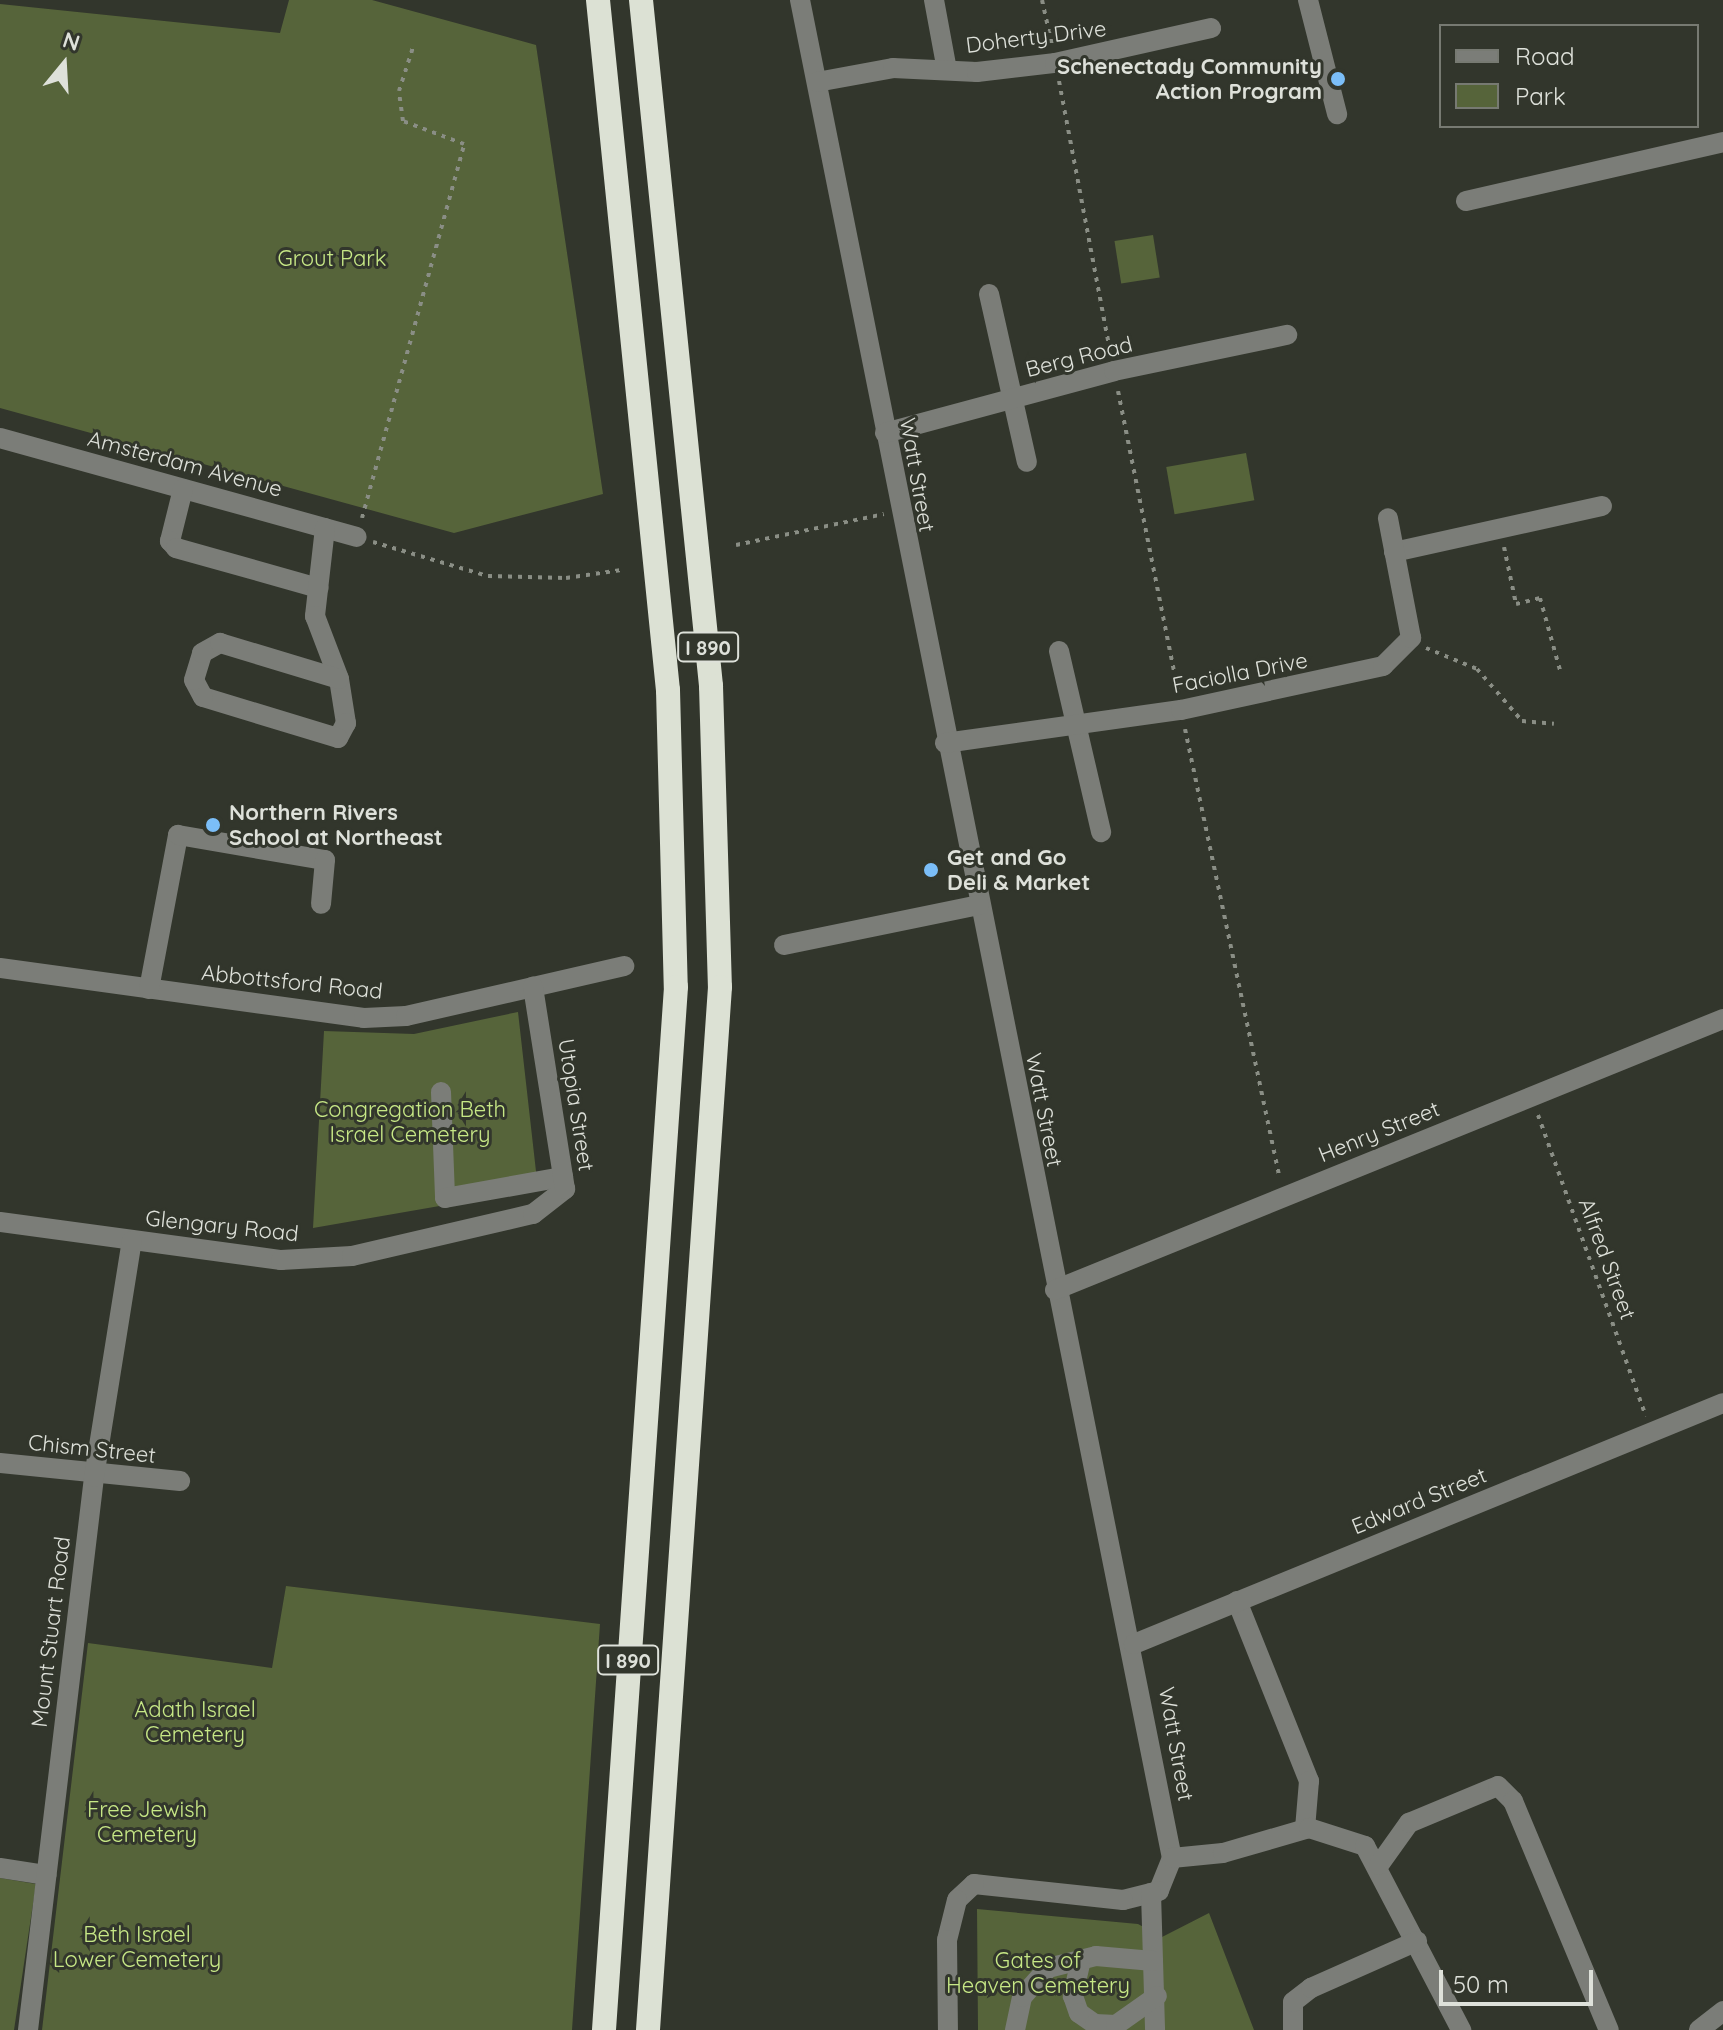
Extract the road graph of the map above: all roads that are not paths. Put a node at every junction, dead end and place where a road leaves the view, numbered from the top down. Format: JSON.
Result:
{"nodes":[{"id":1,"x":598,"y":0,"type":"edge"},
{"id":2,"x":641,"y":0,"type":"edge"},
{"id":3,"x":800,"y":0,"type":"edge"},
{"id":4,"x":934,"y":0,"type":"edge"},
{"id":5,"x":1308,"y":0,"type":"edge"},
{"id":6,"x":1211,"y":28,"type":"dead end"},
{"id":7,"x":947,"y":70,"type":"junction"},
{"id":8,"x":817,"y":82,"type":"junction"},
{"id":9,"x":1337,"y":114,"type":"dead end"},
{"id":10,"x":1723,"y":142,"type":"edge"},
{"id":11,"x":1466,"y":201,"type":"dead end"},
{"id":12,"x":989,"y":294,"type":"dead end"},
{"id":13,"x":1287,"y":335,"type":"dead end"},
{"id":14,"x":1011,"y":399,"type":"junction"},
{"id":15,"x":885,"y":433,"type":"junction"},
{"id":16,"x":0,"y":438,"type":"edge"},
{"id":17,"x":1027,"y":462,"type":"dead end"},
{"id":18,"x":183,"y":489,"type":"junction"},
{"id":19,"x":1602,"y":506,"type":"dead end"},
{"id":20,"x":1388,"y":518,"type":"dead end"},
{"id":21,"x":325,"y":528,"type":"junction"},
{"id":22,"x":357,"y":537,"type":"road end"},
{"id":23,"x":1394,"y":552,"type":"junction"},
{"id":24,"x":318,"y":588,"type":"junction"},
{"id":25,"x":1059,"y":651,"type":"dead end"},
{"id":26,"x":339,"y":679,"type":"junction"},
{"id":27,"x":1074,"y":722,"type":"junction"},
{"id":28,"x":945,"y":743,"type":"junction"},
{"id":29,"x":1101,"y":832,"type":"dead end"},
{"id":30,"x":321,"y":904,"type":"dead end"},
{"id":31,"x":979,"y":905,"type":"junction"},
{"id":32,"x":784,"y":945,"type":"dead end"},
{"id":33,"x":624,"y":966,"type":"dead end"},
{"id":34,"x":0,"y":968,"type":"edge"},
{"id":35,"x":533,"y":987,"type":"junction"},
{"id":36,"x":149,"y":989,"type":"junction"},
{"id":37,"x":1723,"y":1019,"type":"edge"},
{"id":38,"x":441,"y":1092,"type":"dead end"},
{"id":39,"x":563,"y":1177,"type":"junction"},
{"id":40,"x":533,"y":1214,"type":"joint"},
{"id":41,"x":0,"y":1222,"type":"edge"},
{"id":42,"x":132,"y":1241,"type":"junction"},
{"id":43,"x":1055,"y":1290,"type":"junction"},
{"id":44,"x":1723,"y":1403,"type":"edge"},
{"id":45,"x":0,"y":1463,"type":"edge"},
{"id":46,"x":94,"y":1477,"type":"junction"},
{"id":47,"x":180,"y":1481,"type":"dead end"},
{"id":48,"x":1237,"y":1601,"type":"junction"},
{"id":49,"x":1134,"y":1644,"type":"junction"},
{"id":50,"x":1305,"y":1829,"type":"junction"},
{"id":51,"x":1172,"y":1858,"type":"junction"},
{"id":52,"x":1379,"y":1865,"type":"junction"},
{"id":53,"x":0,"y":1868,"type":"edge"},
{"id":54,"x":46,"y":1875,"type":"junction"},
{"id":55,"x":1151,"y":1893,"type":"junction"},
{"id":56,"x":1417,"y":1941,"type":"junction"},
{"id":57,"x":1081,"y":1960,"type":"junction"},
{"id":58,"x":1153,"y":1961,"type":"junction"},
{"id":59,"x":1157,"y":1996,"type":"junction"},
{"id":60,"x":1723,"y":2011,"type":"edge"},
{"id":61,"x":28,"y":2030,"type":"edge"},
{"id":62,"x":604,"y":2030,"type":"edge"},
{"id":63,"x":648,"y":2030,"type":"edge"},
{"id":64,"x":948,"y":2030,"type":"edge"},
{"id":65,"x":1015,"y":2030,"type":"edge"},
{"id":66,"x":1155,"y":2030,"type":"edge"},
{"id":67,"x":1293,"y":2030,"type":"edge"},
{"id":68,"x":1461,"y":2030,"type":"edge"},
{"id":69,"x":1609,"y":2030,"type":"edge"},
{"id":70,"x":1699,"y":2030,"type":"edge"}],
"edges":[{"from":1,"to":62,"type":"highway","number":"I 890"},
{"from":2,"to":63,"type":"highway","number":"I 890"},
{"from":3,"to":8,"type":"street","name":"Watt Street"},
{"from":4,"to":7,"type":"street"},
{"from":5,"to":9,"type":"street"},
{"from":6,"to":7,"type":"street","name":"Doherty Drive"},
{"from":7,"to":8,"type":"street","name":"Doherty Drive"},
{"from":8,"to":15,"type":"street","name":"Watt Street"},
{"from":10,"to":11,"type":"street"},
{"from":12,"to":14,"type":"street"},
{"from":13,"to":14,"type":"street","name":"Berg Road"},
{"from":14,"to":15,"type":"street","name":"Berg Road"},
{"from":14,"to":17,"type":"street"},
{"from":15,"to":28,"type":"street","name":"Watt Street"},
{"from":16,"to":18,"type":"street","name":"Amsterdam Avenue"},
{"from":18,"to":21,"type":"street","name":"Amsterdam Avenue"},
{"from":18,"to":24,"type":"street"},
{"from":19,"to":23,"type":"street"},
{"from":20,"to":23,"type":"street"},
{"from":21,"to":22,"type":"street","name":"Amsterdam Avenue"},
{"from":21,"to":24,"type":"street"},
{"from":23,"to":27,"type":"street","name":"Faciolla Drive"},
{"from":24,"to":26,"type":"street"},
{"from":25,"to":27,"type":"street"},
{"from":26,"to":26,"type":"street"},
{"from":27,"to":28,"type":"street","name":"Faciolla Drive"},
{"from":27,"to":29,"type":"street"},
{"from":28,"to":31,"type":"street","name":"Watt Street"},
{"from":30,"to":36,"type":"street"},
{"from":31,"to":32,"type":"street"},
{"from":31,"to":43,"type":"street","name":"Watt Street"},
{"from":33,"to":35,"type":"street","name":"Abbottsford Road"},
{"from":34,"to":36,"type":"street","name":"Abbottsford Road"},
{"from":35,"to":36,"type":"street","name":"Abbottsford Road"},
{"from":35,"to":39,"type":"street","name":"Utopia Street"},
{"from":37,"to":43,"type":"street","name":"Henry Street"},
{"from":38,"to":39,"type":"street"},
{"from":39,"to":40,"type":"street","name":"Utopia Street"},
{"from":40,"to":42,"type":"street","name":"Glengary Road"},
{"from":41,"to":42,"type":"street","name":"Glengary Road"},
{"from":42,"to":46,"type":"street","name":"Mount Stuart Road"},
{"from":43,"to":49,"type":"street","name":"Watt Street"},
{"from":44,"to":48,"type":"street","name":"Edward Street"},
{"from":45,"to":46,"type":"street","name":"Chism Street"},
{"from":46,"to":47,"type":"street","name":"Chism Street"},
{"from":46,"to":54,"type":"street","name":"Mount Stuart Road"},
{"from":48,"to":49,"type":"street","name":"Edward Street"},
{"from":48,"to":50,"type":"street"},
{"from":49,"to":51,"type":"street","name":"Watt Street"},
{"from":50,"to":51,"type":"street"},
{"from":50,"to":52,"type":"street"},
{"from":51,"to":55,"type":"street"},
{"from":52,"to":56,"type":"street"},
{"from":52,"to":69,"type":"street"},
{"from":53,"to":54,"type":"street"},
{"from":54,"to":61,"type":"street","name":"Mount Stuart Road"},
{"from":55,"to":58,"type":"street"},
{"from":55,"to":64,"type":"street"},
{"from":56,"to":67,"type":"street"},
{"from":56,"to":68,"type":"street"},
{"from":57,"to":58,"type":"street"},
{"from":57,"to":59,"type":"street"},
{"from":57,"to":65,"type":"street"},
{"from":58,"to":59,"type":"street"},
{"from":59,"to":66,"type":"street"},
{"from":60,"to":70,"type":"street"}]}
